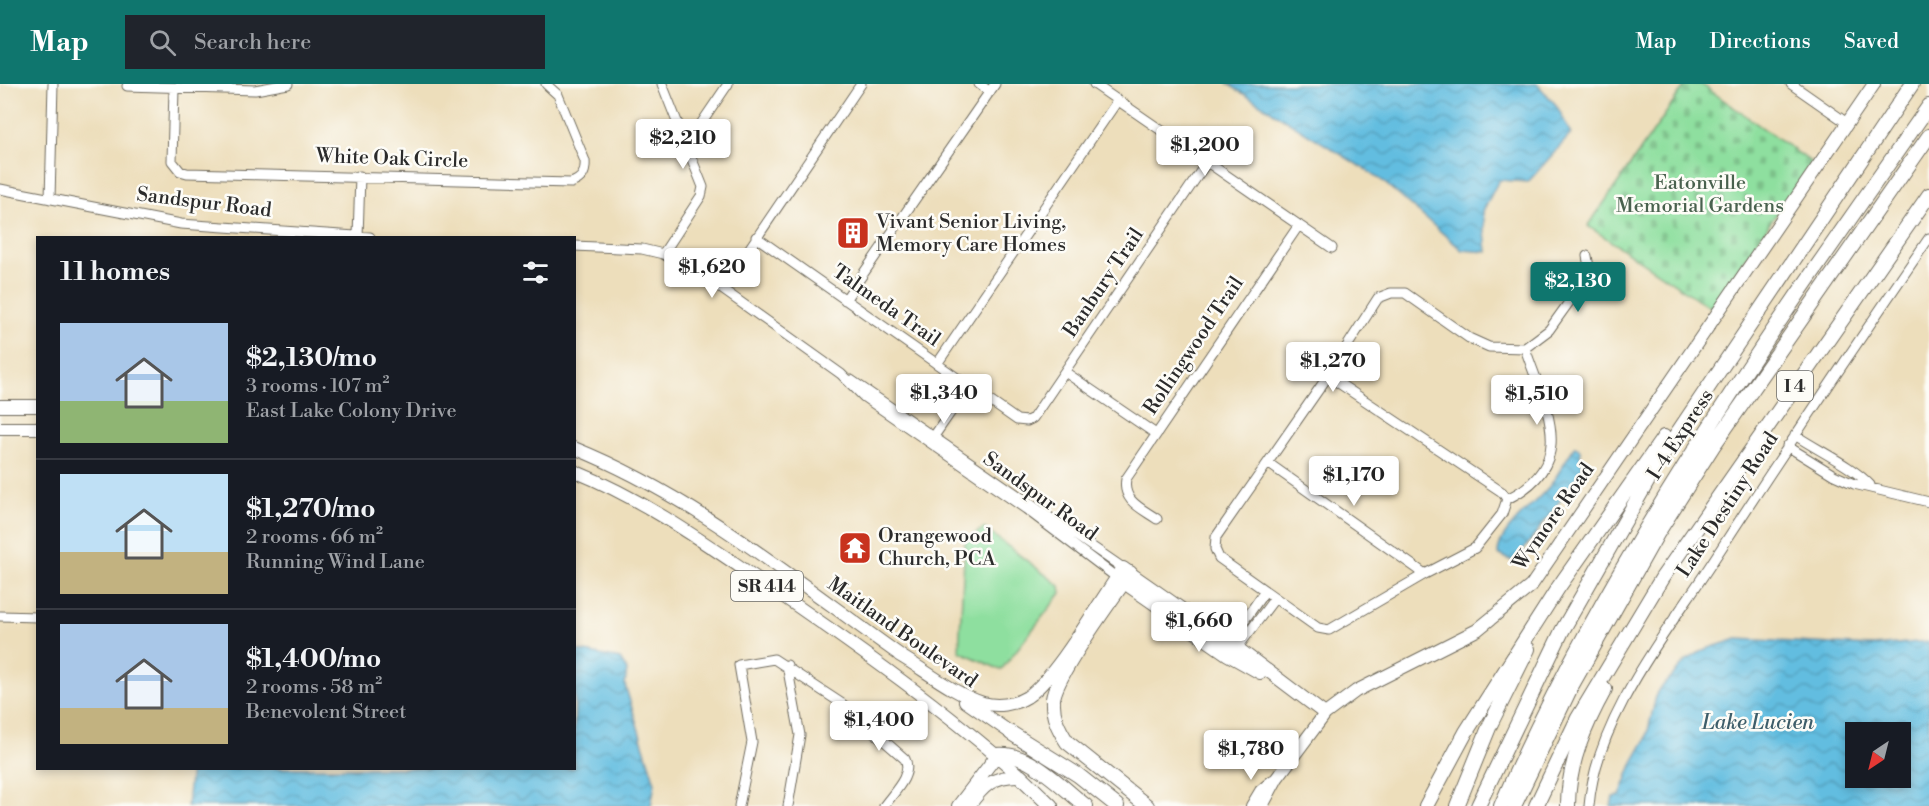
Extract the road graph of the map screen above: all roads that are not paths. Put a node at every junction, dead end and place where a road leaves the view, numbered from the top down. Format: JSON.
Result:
{"nodes":[{"id":1,"x":53,"y":84,"type":"edge"},
{"id":2,"x":288,"y":84,"type":"edge"},
{"id":3,"x":546,"y":84,"type":"edge"},
{"id":4,"x":662,"y":84,"type":"edge"},
{"id":5,"x":728,"y":84,"type":"edge"},
{"id":6,"x":861,"y":84,"type":"edge"},
{"id":7,"x":979,"y":84,"type":"edge"},
{"id":8,"x":1094,"y":84,"type":"edge"},
{"id":9,"x":1791,"y":84,"type":"edge"},
{"id":10,"x":1874,"y":84,"type":"edge"},
{"id":11,"x":1912,"y":84,"type":"edge"},
{"id":12,"x":127,"y":86,"type":"dead end"},
{"id":13,"x":992,"y":88,"type":"edge"},
{"id":14,"x":174,"y":89,"type":"junction"},
{"id":15,"x":1118,"y":100,"type":"junction"},
{"id":16,"x":1928,"y":106,"type":"edge"},
{"id":17,"x":1847,"y":123,"type":"junction"},
{"id":18,"x":1929,"y":136,"type":"edge"},
{"id":19,"x":686,"y":146,"type":"junction"},
{"id":20,"x":1208,"y":162,"type":"junction"},
{"id":21,"x":360,"y":176,"type":"junction"},
{"id":22,"x":0,"y":189,"type":"edge"},
{"id":23,"x":1929,"y":195,"type":"edge"},
{"id":24,"x":50,"y":199,"type":"junction"},
{"id":25,"x":1299,"y":225,"type":"junction"},
{"id":26,"x":344,"y":236,"type":"edge"},
{"id":27,"x":358,"y":236,"type":"edge"},
{"id":28,"x":756,"y":237,"type":"junction"},
{"id":29,"x":1929,"y":238,"type":"edge"},
{"id":30,"x":576,"y":246,"type":"edge"},
{"id":31,"x":1332,"y":248,"type":"dead end"},
{"id":32,"x":663,"y":254,"type":"junction"},
{"id":33,"x":1587,"y":256,"type":"dead end"},
{"id":34,"x":722,"y":289,"type":"junction"},
{"id":35,"x":845,"y":300,"type":"junction"},
{"id":36,"x":1525,"y":348,"type":"junction"},
{"id":37,"x":937,"y":364,"type":"junction"},
{"id":38,"x":1065,"y":372,"type":"junction"},
{"id":39,"x":1328,"y":376,"type":"junction"},
{"id":40,"x":968,"y":387,"type":"junction"},
{"id":41,"x":1700,"y":398,"type":"junction"},
{"id":42,"x":0,"y":406,"type":"edge"},
{"id":43,"x":36,"y":406,"type":"edge"},
{"id":44,"x":1027,"y":421,"type":"joint"},
{"id":45,"x":0,"y":428,"type":"edge"},
{"id":46,"x":36,"y":428,"type":"edge"},
{"id":47,"x":1156,"y":434,"type":"junction"},
{"id":48,"x":1795,"y":435,"type":"junction"},
{"id":49,"x":932,"y":439,"type":"junction"},
{"id":50,"x":1787,"y":446,"type":"junction"},
{"id":51,"x":576,"y":449,"type":"edge"},
{"id":52,"x":1269,"y":463,"type":"junction"},
{"id":53,"x":576,"y":472,"type":"edge"},
{"id":54,"x":1870,"y":485,"type":"junction"},
{"id":55,"x":1507,"y":499,"type":"junction"},
{"id":56,"x":1929,"y":502,"type":"edge"},
{"id":57,"x":1157,"y":519,"type":"dead end"},
{"id":58,"x":1425,"y":574,"type":"junction"},
{"id":59,"x":1123,"y":575,"type":"junction"},
{"id":60,"x":1662,"y":578,"type":"junction"},
{"id":61,"x":1558,"y":588,"type":"junction"},
{"id":62,"x":1265,"y":591,"type":"junction"},
{"id":63,"x":1275,"y":598,"type":"junction"},
{"id":64,"x":0,"y":616,"type":"edge"},
{"id":65,"x":36,"y":617,"type":"edge"},
{"id":66,"x":1244,"y":621,"type":"junction"},
{"id":67,"x":1254,"y":628,"type":"junction"},
{"id":68,"x":1232,"y":649,"type":"junction"},
{"id":69,"x":899,"y":655,"type":"junction"},
{"id":70,"x":787,"y":665,"type":"junction"},
{"id":71,"x":1325,"y":714,"type":"junction"},
{"id":72,"x":1011,"y":733,"type":"junction"},
{"id":73,"x":997,"y":756,"type":"junction"},
{"id":74,"x":1020,"y":776,"type":"junction"},
{"id":75,"x":1276,"y":778,"type":"junction"},
{"id":76,"x":739,"y":806,"type":"edge"},
{"id":77,"x":788,"y":806,"type":"edge"},
{"id":78,"x":884,"y":806,"type":"edge"},
{"id":79,"x":958,"y":806,"type":"edge"},
{"id":80,"x":969,"y":806,"type":"edge"},
{"id":81,"x":1051,"y":806,"type":"edge"},
{"id":82,"x":1086,"y":806,"type":"edge"},
{"id":83,"x":1107,"y":806,"type":"edge"},
{"id":84,"x":1117,"y":806,"type":"edge"},
{"id":85,"x":1147,"y":806,"type":"edge"},
{"id":86,"x":1252,"y":806,"type":"edge"},
{"id":87,"x":1262,"y":806,"type":"edge"},
{"id":88,"x":1426,"y":806,"type":"edge"},
{"id":89,"x":1458,"y":806,"type":"edge"},
{"id":90,"x":1478,"y":806,"type":"edge"},
{"id":91,"x":1501,"y":806,"type":"edge"},
{"id":92,"x":1514,"y":806,"type":"edge"},
{"id":93,"x":1536,"y":806,"type":"edge"},
{"id":94,"x":1568,"y":806,"type":"edge"},
{"id":95,"x":1589,"y":806,"type":"edge"}],
"edges":[{"from":1,"to":24,"type":"street"},
{"from":2,"to":14,"type":"street"},
{"from":3,"to":21,"type":"street","name":"White Oak Circle"},
{"from":4,"to":19,"type":"street"},
{"from":5,"to":19,"type":"street"},
{"from":6,"to":28,"type":"street"},
{"from":7,"to":13,"type":"street"},
{"from":8,"to":15,"type":"street"},
{"from":9,"to":17,"type":"street"},
{"from":10,"to":17,"type":"main road","name":"Wymore Road"},
{"from":11,"to":41,"type":"highway"},
{"from":12,"to":14,"type":"street"},
{"from":13,"to":35,"type":"street"},
{"from":14,"to":21,"type":"street","name":"White Oak Circle"},
{"from":15,"to":20,"type":"street"},
{"from":15,"to":37,"type":"street"},
{"from":16,"to":91,"type":"highway","name":"I-4 Express"},
{"from":17,"to":71,"type":"main road","name":"Wymore Road"},
{"from":18,"to":92,"type":"highway","name":"I-4 Express"},
{"from":19,"to":32,"type":"street"},
{"from":20,"to":25,"type":"street"},
{"from":20,"to":38,"type":"street","name":"Banbury Trail"},
{"from":21,"to":27,"type":"street"},
{"from":22,"to":24,"type":"street","name":"Sandspur Road"},
{"from":23,"to":60,"type":"highway","number":"I 4"},
{"from":24,"to":26,"type":"street","name":"Sandspur Road"},
{"from":25,"to":31,"type":"street"},
{"from":25,"to":47,"type":"street","name":"Rollingwood Trail"},
{"from":28,"to":34,"type":"street"},
{"from":28,"to":35,"type":"street","name":"Talmeda Trail"},
{"from":29,"to":48,"type":"street","name":"Lake Destiny Road"},
{"from":30,"to":32,"type":"street"},
{"from":32,"to":34,"type":"street"},
{"from":33,"to":36,"type":"street"},
{"from":34,"to":49,"type":"street"},
{"from":35,"to":37,"type":"street","name":"Talmeda Trail"},
{"from":36,"to":39,"type":"street"},
{"from":36,"to":55,"type":"street"},
{"from":37,"to":40,"type":"street","name":"Talmeda Trail"},
{"from":38,"to":44,"type":"street","name":"Banbury Trail"},
{"from":38,"to":47,"type":"street"},
{"from":39,"to":52,"type":"street"},
{"from":39,"to":55,"type":"street"},
{"from":40,"to":44,"type":"street","name":"Talmeda Trail"},
{"from":40,"to":49,"type":"street"},
{"from":41,"to":61,"type":"highway"},
{"from":41,"to":90,"type":"highway"},
{"from":42,"to":43,"type":"main road"},
{"from":45,"to":46,"type":"main road"},
{"from":47,"to":57,"type":"street","name":"Rollingwood Trail"},
{"from":48,"to":50,"type":"street","name":"Lake Destiny Road"},
{"from":48,"to":54,"type":"street"},
{"from":49,"to":59,"type":"street","name":"Sandspur Road"},
{"from":49,"to":59,"type":"street","name":"Sandspur Road"},
{"from":50,"to":54,"type":"street"},
{"from":50,"to":95,"type":"street","name":"Lake Destiny Road"},
{"from":51,"to":69,"type":"main road","name":"Maitland Boulevard","number":"SR 414"},
{"from":52,"to":58,"type":"street"},
{"from":52,"to":62,"type":"street"},
{"from":53,"to":73,"type":"main road","name":"Maitland Boulevard","number":"SR 414"},
{"from":54,"to":56,"type":"street"},
{"from":55,"to":58,"type":"street"},
{"from":58,"to":63,"type":"street"},
{"from":59,"to":68,"type":"main road","name":"Sandspur Road"},
{"from":59,"to":69,"type":"main road"},
{"from":59,"to":85,"type":"highway"},
{"from":60,"to":93,"type":"highway","number":"I 4"},
{"from":60,"to":94,"type":"highway"},
{"from":61,"to":88,"type":"highway"},
{"from":61,"to":89,"type":"highway"},
{"from":62,"to":63,"type":"street"},
{"from":62,"to":66,"type":"street"},
{"from":63,"to":67,"type":"street"},
{"from":64,"to":65,"type":"street"},
{"from":66,"to":67,"type":"street"},
{"from":66,"to":68,"type":"street"},
{"from":67,"to":68,"type":"street"},
{"from":68,"to":71,"type":"main road","name":"Sandspur Road"},
{"from":69,"to":72,"type":"main road","name":"Maitland Boulevard","number":"SR 414"},
{"from":70,"to":76,"type":"street"},
{"from":70,"to":77,"type":"street"},
{"from":70,"to":78,"type":"street"},
{"from":71,"to":75,"type":"main road","name":"Wymore Road"},
{"from":72,"to":83,"type":"highway","name":"Maitland Boulevard","number":"SR 414"},
{"from":72,"to":84,"type":"highway"},
{"from":73,"to":74,"type":"main road","name":"Maitland Boulevard","number":"SR 414"},
{"from":73,"to":79,"type":"main road"},
{"from":73,"to":82,"type":"highway"},
{"from":74,"to":80,"type":"main road"},
{"from":74,"to":81,"type":"highway","name":"Maitland Boulevard","number":"SR 414"},
{"from":75,"to":86,"type":"main road","name":"Wymore Road"},
{"from":75,"to":87,"type":"main road","name":"Wymore Road"}]}
